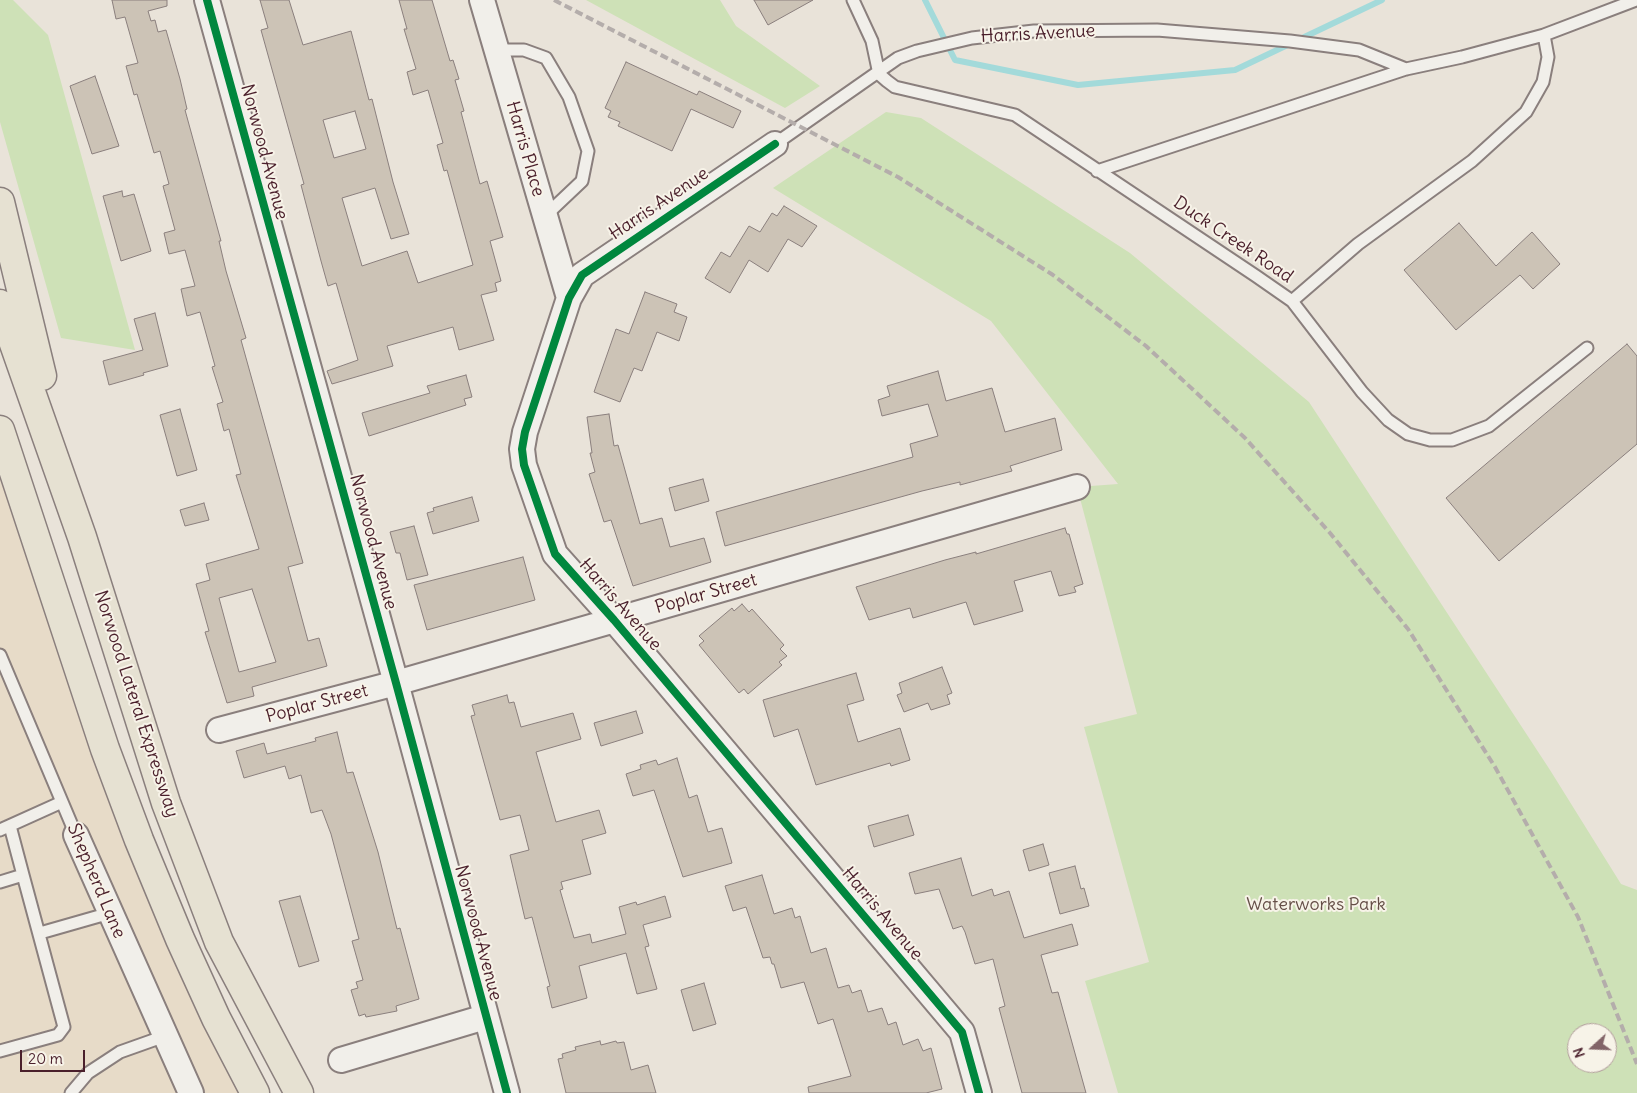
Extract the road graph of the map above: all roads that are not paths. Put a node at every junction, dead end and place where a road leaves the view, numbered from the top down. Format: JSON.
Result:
{"nodes":[{"id":1,"x":207,"y":0,"type":"edge"},
{"id":2,"x":482,"y":0,"type":"edge"},
{"id":3,"x":853,"y":0,"type":"edge"},
{"id":4,"x":1636,"y":0,"type":"edge"},
{"id":5,"x":1544,"y":35,"type":"junction"},
{"id":6,"x":496,"y":50,"type":"junction"},
{"id":7,"x":1406,"y":69,"type":"junction"},
{"id":8,"x":879,"y":74,"type":"junction"},
{"id":9,"x":775,"y":144,"type":"joint"},
{"id":10,"x":1098,"y":171,"type":"junction"},
{"id":11,"x":0,"y":202,"type":"edge"},
{"id":12,"x":545,"y":216,"type":"junction"},
{"id":13,"x":569,"y":298,"type":"junction"},
{"id":14,"x":1292,"y":301,"type":"junction"},
{"id":15,"x":0,"y":304,"type":"edge"},
{"id":16,"x":1587,"y":348,"type":"dead end"},
{"id":17,"x":0,"y":430,"type":"edge"},
{"id":18,"x":1077,"y":487,"type":"dead end"},
{"id":19,"x":82,"y":537,"type":"junction"},
{"id":20,"x":614,"y":620,"type":"junction"},
{"id":21,"x":0,"y":655,"type":"edge"},
{"id":22,"x":396,"y":683,"type":"junction"},
{"id":23,"x":219,"y":730,"type":"dead end"},
{"id":24,"x":62,"y":802,"type":"junction"},
{"id":25,"x":5,"y":828,"type":"edge"},
{"id":26,"x":76,"y":835,"type":"joint"},
{"id":27,"x":23,"y":875,"type":"junction"},
{"id":28,"x":0,"y":882,"type":"edge"},
{"id":29,"x":110,"y":913,"type":"junction"},
{"id":30,"x":40,"y":933,"type":"junction"},
{"id":31,"x":485,"y":1018,"type":"junction"},
{"id":32,"x":165,"y":1036,"type":"junction"},
{"id":33,"x":0,"y":1051,"type":"edge"},
{"id":34,"x":341,"y":1060,"type":"dead end"},
{"id":35,"x":71,"y":1093,"type":"edge"},
{"id":36,"x":191,"y":1093,"type":"edge"},
{"id":37,"x":255,"y":1093,"type":"edge"},
{"id":38,"x":299,"y":1093,"type":"edge"},
{"id":39,"x":507,"y":1093,"type":"edge"},
{"id":40,"x":979,"y":1093,"type":"edge"}],
"edges":[{"from":1,"to":22,"type":"street","name":"Norwood Avenue"},
{"from":2,"to":6,"type":"street","name":"Harris Place"},
{"from":3,"to":8,"type":"lane"},
{"from":4,"to":5,"type":"lane"},
{"from":5,"to":7,"type":"lane"},
{"from":5,"to":14,"type":"lane","name":"Duck Creek Road"},
{"from":6,"to":12,"type":"street","name":"Harris Place"},
{"from":6,"to":12,"type":"lane"},
{"from":7,"to":8,"type":"lane","name":"Harris Avenue"},
{"from":7,"to":10,"type":"lane"},
{"from":8,"to":9,"type":"lane","name":"Harris Avenue"},
{"from":8,"to":10,"type":"lane","name":"Duck Creek Road"},
{"from":9,"to":13,"type":"street","name":"Harris Avenue"},
{"from":10,"to":14,"type":"lane","name":"Duck Creek Road"},
{"from":11,"to":19,"type":"highway"},
{"from":12,"to":13,"type":"street","name":"Harris Place"},
{"from":13,"to":20,"type":"street","name":"Harris Avenue"},
{"from":14,"to":16,"type":"lane"},
{"from":15,"to":19,"type":"highway","name":"Norwood Lateral Expressway"},
{"from":17,"to":37,"type":"highway"},
{"from":18,"to":20,"type":"street","name":"Poplar Street"},
{"from":19,"to":38,"type":"highway","name":"Norwood Lateral Expressway"},
{"from":20,"to":22,"type":"street","name":"Poplar Street"},
{"from":20,"to":40,"type":"street","name":"Harris Avenue"},
{"from":21,"to":24,"type":"lane","name":"Shepherd Lane"},
{"from":22,"to":23,"type":"street","name":"Poplar Street"},
{"from":22,"to":31,"type":"street","name":"Norwood Avenue"},
{"from":24,"to":25,"type":"lane"},
{"from":24,"to":26,"type":"lane","name":"Shepherd Lane"},
{"from":25,"to":27,"type":"lane"},
{"from":26,"to":29,"type":"street","name":"Shepherd Lane"},
{"from":27,"to":28,"type":"lane"},
{"from":27,"to":30,"type":"lane"},
{"from":29,"to":30,"type":"lane"},
{"from":29,"to":32,"type":"street","name":"Shepherd Lane"},
{"from":30,"to":33,"type":"lane"},
{"from":31,"to":34,"type":"street"},
{"from":31,"to":39,"type":"street","name":"Norwood Avenue"},
{"from":32,"to":35,"type":"lane"},
{"from":32,"to":36,"type":"street","name":"Shepherd Lane"}]}
